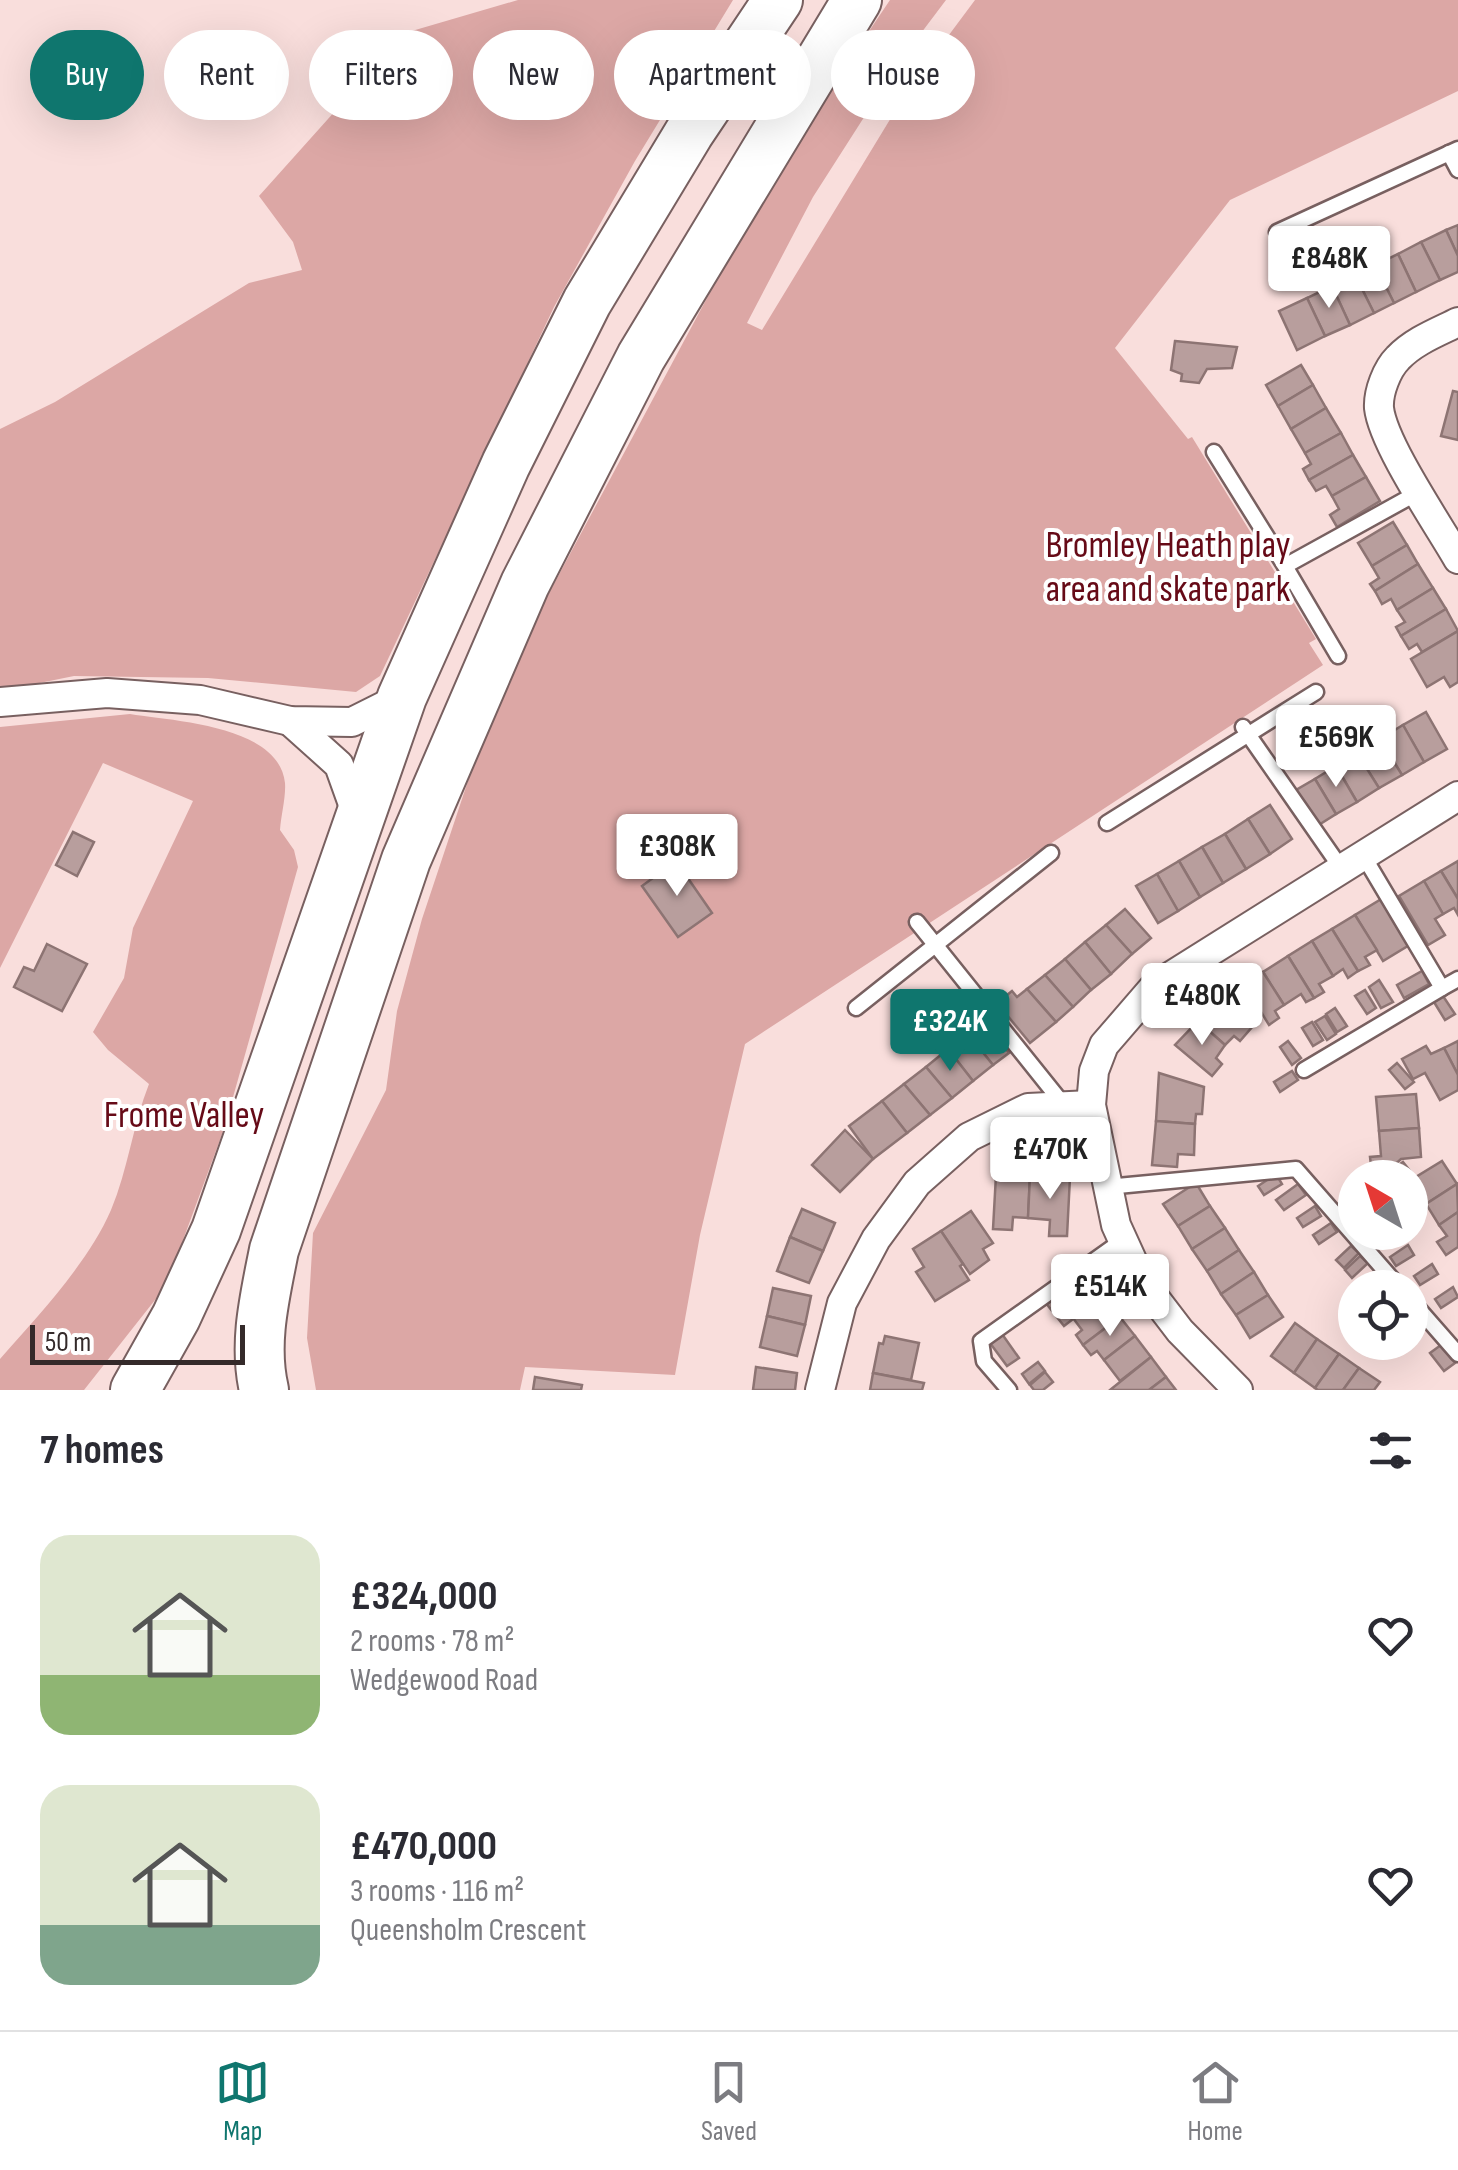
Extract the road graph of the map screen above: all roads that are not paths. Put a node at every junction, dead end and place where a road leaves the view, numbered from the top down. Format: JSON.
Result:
{"nodes":[{"id":1,"x":778,"y":0,"type":"edge"},
{"id":2,"x":857,"y":0,"type":"edge"},
{"id":3,"x":1454,"y":151,"type":"edge"},
{"id":4,"x":1458,"y":170,"type":"edge"},
{"id":5,"x":1278,"y":232,"type":"dead end"},
{"id":6,"x":1458,"y":322,"type":"edge"},
{"id":7,"x":1214,"y":452,"type":"dead end"},
{"id":8,"x":1418,"y":492,"type":"junction"},
{"id":9,"x":1458,"y":559,"type":"edge"},
{"id":10,"x":1285,"y":566,"type":"junction"},
{"id":11,"x":1338,"y":656,"type":"dead end"},
{"id":12,"x":1316,"y":692,"type":"dead end"},
{"id":13,"x":402,"y":697,"type":"junction"},
{"id":14,"x":0,"y":702,"type":"edge"},
{"id":15,"x":290,"y":721,"type":"junction"},
{"id":16,"x":1246,"y":732,"type":"junction"},
{"id":17,"x":1458,"y":796,"type":"edge"},
{"id":18,"x":360,"y":824,"type":"junction"},
{"id":19,"x":1108,"y":824,"type":"dead end"},
{"id":20,"x":1051,"y":853,"type":"dead end"},
{"id":21,"x":1352,"y":862,"type":"junction"},
{"id":22,"x":917,"y":922,"type":"dead end"},
{"id":23,"x":935,"y":944,"type":"junction"},
{"id":24,"x":1458,"y":979,"type":"edge"},
{"id":25,"x":1442,"y":988,"type":"junction"},
{"id":26,"x":856,"y":1008,"type":"dead end"},
{"id":27,"x":1304,"y":1070,"type":"dead end"},
{"id":28,"x":1078,"y":1105,"type":"junction"},
{"id":29,"x":1108,"y":1187,"type":"junction"},
{"id":30,"x":1123,"y":1240,"type":"junction"},
{"id":31,"x":1384,"y":1270,"type":"edge"},
{"id":32,"x":176,"y":1317,"type":"junction"},
{"id":33,"x":1428,"y":1320,"type":"edge"},
{"id":34,"x":1458,"y":1354,"type":"edge"},
{"id":35,"x":118,"y":1390,"type":"edge"},
{"id":36,"x":136,"y":1390,"type":"edge"},
{"id":37,"x":264,"y":1390,"type":"edge"},
{"id":38,"x":820,"y":1390,"type":"edge"},
{"id":39,"x":1009,"y":1390,"type":"edge"},
{"id":40,"x":1238,"y":1390,"type":"edge"}],
"edges":[{"from":1,"to":13,"type":"highway"},
{"from":2,"to":37,"type":"highway"},
{"from":3,"to":4,"type":"lane"},
{"from":3,"to":5,"type":"lane"},
{"from":6,"to":8,"type":"street"},
{"from":7,"to":10,"type":"lane"},
{"from":8,"to":9,"type":"street"},
{"from":8,"to":10,"type":"lane"},
{"from":10,"to":11,"type":"lane"},
{"from":12,"to":16,"type":"lane"},
{"from":13,"to":15,"type":"street"},
{"from":13,"to":18,"type":"highway"},
{"from":14,"to":15,"type":"street"},
{"from":15,"to":18,"type":"street"},
{"from":16,"to":19,"type":"lane"},
{"from":16,"to":21,"type":"lane"},
{"from":17,"to":21,"type":"street"},
{"from":18,"to":32,"type":"highway"},
{"from":20,"to":23,"type":"lane"},
{"from":21,"to":25,"type":"lane"},
{"from":21,"to":28,"type":"street"},
{"from":22,"to":23,"type":"lane"},
{"from":23,"to":26,"type":"lane"},
{"from":23,"to":28,"type":"lane"},
{"from":24,"to":25,"type":"lane"},
{"from":25,"to":27,"type":"lane"},
{"from":28,"to":29,"type":"street"},
{"from":28,"to":38,"type":"street"},
{"from":29,"to":30,"type":"street"},
{"from":29,"to":31,"type":"lane"},
{"from":30,"to":39,"type":"lane"},
{"from":30,"to":40,"type":"street"},
{"from":32,"to":35,"type":"highway"},
{"from":32,"to":36,"type":"highway"},
{"from":33,"to":34,"type":"lane"}]}
